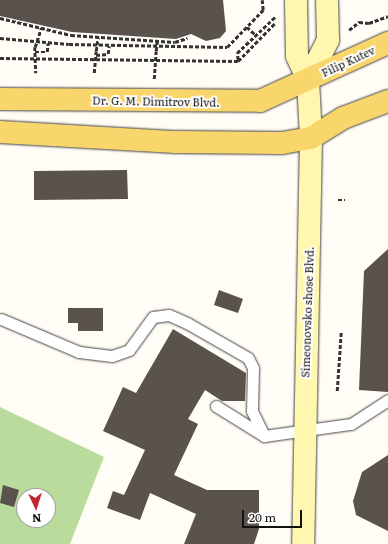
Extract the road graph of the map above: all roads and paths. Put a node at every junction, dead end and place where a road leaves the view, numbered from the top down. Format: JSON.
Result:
{"nodes":[{"id":1,"x":262,"y":0,"type":"edge"},
{"id":2,"x":327,"y":0,"type":"edge"},
{"id":3,"x":289,"y":8,"type":"edge"},
{"id":4,"x":274,"y":16,"type":"dead end"},
{"id":5,"x":388,"y":16,"type":"edge"},
{"id":6,"x":0,"y":18,"type":"edge"},
{"id":7,"x":247,"y":27,"type":"junction"},
{"id":8,"x":355,"y":27,"type":"dead end"},
{"id":9,"x":41,"y":28,"type":"junction"},
{"id":10,"x":256,"y":35,"type":"junction"},
{"id":11,"x":98,"y":37,"type":"junction"},
{"id":12,"x":0,"y":38,"type":"edge"},
{"id":13,"x":187,"y":38,"type":"dead end"},
{"id":14,"x":157,"y":40,"type":"junction"},
{"id":15,"x":48,"y":42,"type":"junction"},
{"id":16,"x":388,"y":43,"type":"edge"},
{"id":17,"x":108,"y":46,"type":"junction"},
{"id":18,"x":35,"y":52,"type":"junction"},
{"id":19,"x":96,"y":55,"type":"junction"},
{"id":20,"x":0,"y":58,"type":"edge"},
{"id":21,"x":35,"y":58,"type":"junction"},
{"id":22,"x":95,"y":59,"type":"junction"},
{"id":23,"x":156,"y":60,"type":"junction"},
{"id":24,"x":238,"y":61,"type":"junction"},
{"id":25,"x":36,"y":73,"type":"dead end"},
{"id":26,"x":94,"y":73,"type":"dead end"},
{"id":27,"x":308,"y":80,"type":"junction"},
{"id":28,"x":153,"y":86,"type":"dead end"},
{"id":29,"x":0,"y":100,"type":"edge"},
{"id":30,"x":388,"y":101,"type":"edge"},
{"id":31,"x":0,"y":132,"type":"edge"},
{"id":32,"x":311,"y":138,"type":"junction"},
{"id":33,"x":338,"y":200,"type":"dead end"},
{"id":34,"x":345,"y":200,"type":"dead end"},
{"id":35,"x":2,"y":318,"type":"dead end"},
{"id":36,"x":341,"y":332,"type":"dead end"},
{"id":37,"x":337,"y":391,"type":"dead end"},
{"id":38,"x":388,"y":400,"type":"edge"},
{"id":39,"x":216,"y":406,"type":"dead end"},
{"id":40,"x":304,"y":431,"type":"junction"},
{"id":41,"x":264,"y":436,"type":"junction"},
{"id":42,"x":303,"y":544,"type":"edge"}],
"edges":[{"from":1,"to":7,"type":"path"},
{"from":2,"to":27,"type":"main road","name":"Simeonovsko shose Blvd."},
{"from":3,"to":24,"type":"path"},
{"from":3,"to":27,"type":"main road","name":"Simeonovsko shose Blvd."},
{"from":4,"to":10,"type":"path"},
{"from":5,"to":8,"type":"path"},
{"from":6,"to":9,"type":"path"},
{"from":7,"to":10,"type":"path"},
{"from":7,"to":17,"type":"path"},
{"from":9,"to":11,"type":"path"},
{"from":9,"to":18,"type":"path","bridge":true},
{"from":10,"to":24,"type":"path"},
{"from":11,"to":14,"type":"path"},
{"from":11,"to":19,"type":"path","bridge":true},
{"from":12,"to":15,"type":"path"},
{"from":13,"to":14,"type":"path"},
{"from":14,"to":23,"type":"path","bridge":true},
{"from":15,"to":17,"type":"path"},
{"from":15,"to":18,"type":"path"},
{"from":16,"to":27,"type":"main road","name":"Filip Kutev"},
{"from":17,"to":19,"type":"path"},
{"from":18,"to":21,"type":"path"},
{"from":19,"to":22,"type":"path"},
{"from":20,"to":21,"type":"path"},
{"from":21,"to":22,"type":"path"},
{"from":21,"to":25,"type":"path"},
{"from":22,"to":23,"type":"path"},
{"from":22,"to":26,"type":"path"},
{"from":23,"to":24,"type":"path"},
{"from":23,"to":28,"type":"path"},
{"from":27,"to":29,"type":"main road","name":"Dr. G. M. Dimitrov Blvd."},
{"from":27,"to":32,"type":"main road","name":"Simeonovsko shose Blvd."},
{"from":30,"to":32,"type":"main road"},
{"from":31,"to":32,"type":"main road"},
{"from":32,"to":40,"type":"main road","name":"Simeonovsko shose Blvd."},
{"from":33,"to":34,"type":"path"},
{"from":35,"to":41,"type":"lane"},
{"from":36,"to":37,"type":"path"},
{"from":38,"to":40,"type":"lane"},
{"from":39,"to":41,"type":"lane"},
{"from":40,"to":41,"type":"lane"},
{"from":40,"to":42,"type":"main road","name":"Simeonovsko shose Blvd."}]}
